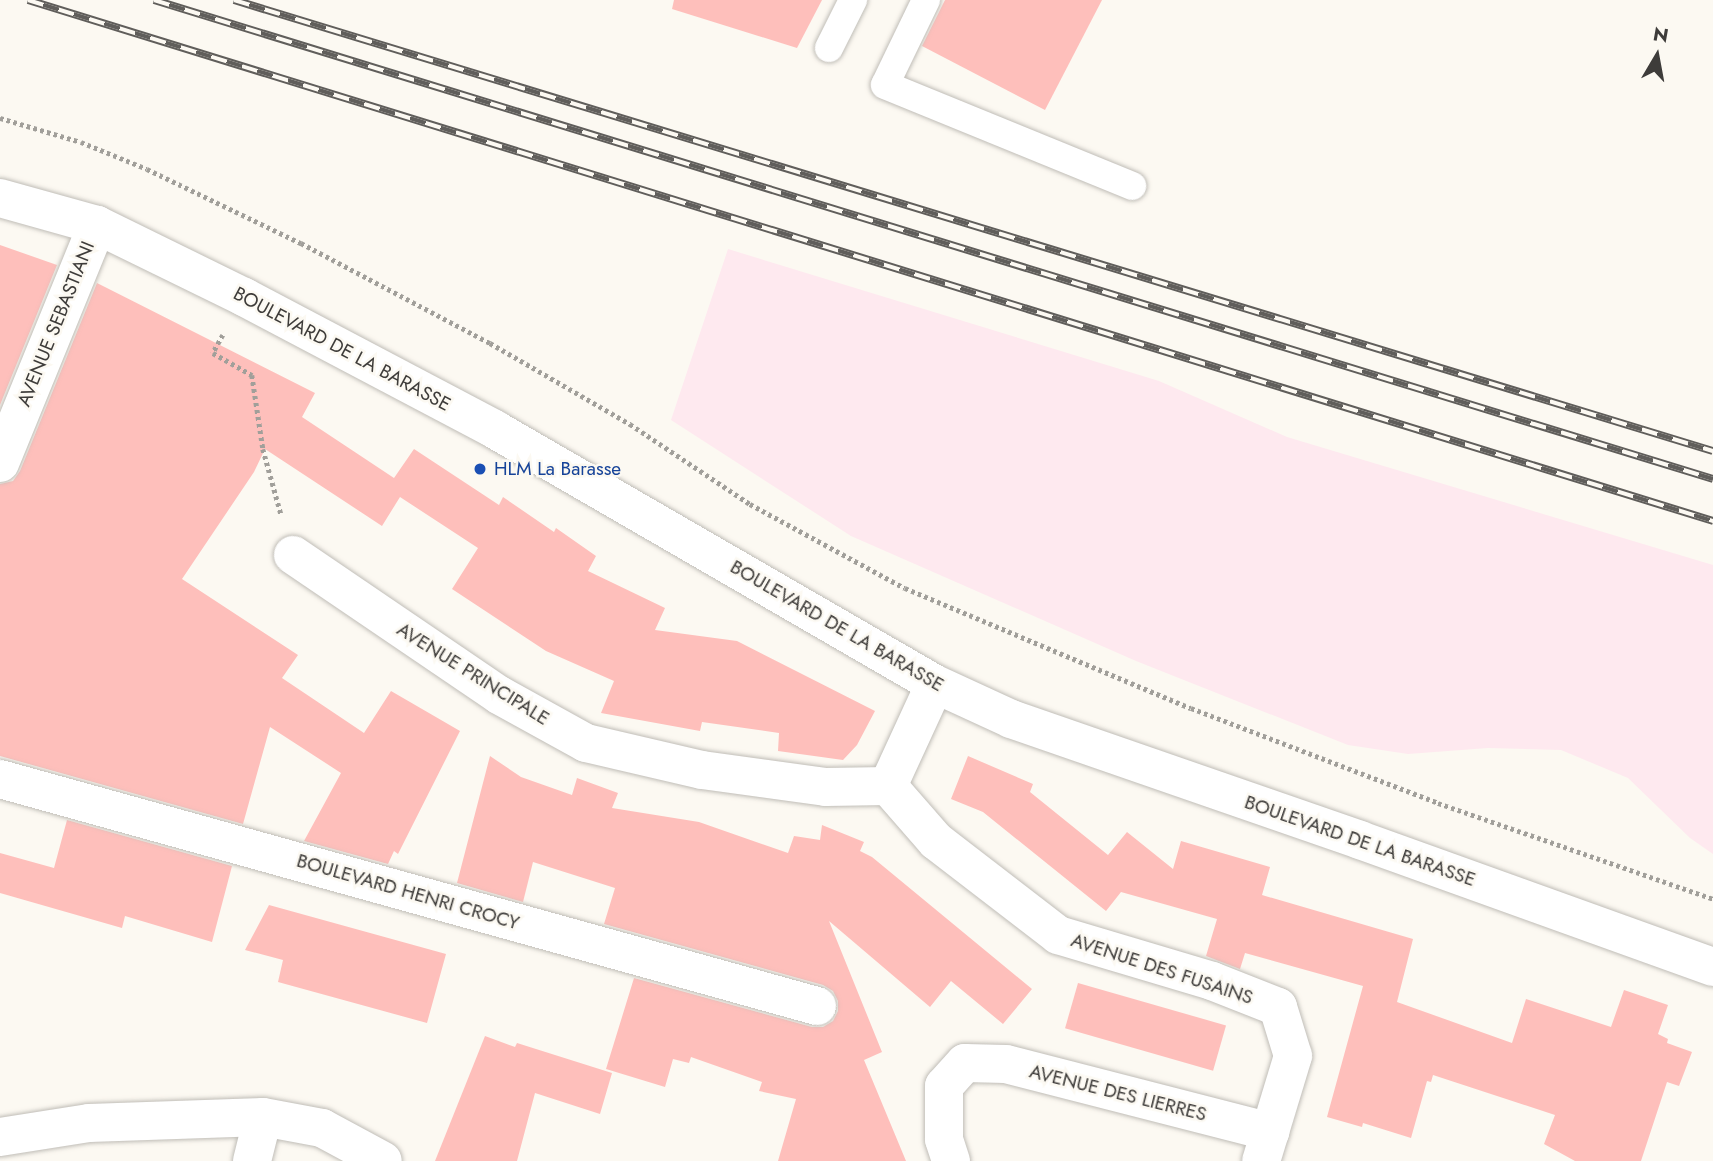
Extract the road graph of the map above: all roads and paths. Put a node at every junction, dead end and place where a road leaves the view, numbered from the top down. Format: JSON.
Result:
{"nodes":[{"id":1,"x":853,"y":0,"type":"edge"},
{"id":2,"x":926,"y":0,"type":"edge"},
{"id":3,"x":829,"y":48,"type":"dead end"},
{"id":4,"x":0,"y":118,"type":"edge"},
{"id":5,"x":1132,"y":186,"type":"dead end"},
{"id":6,"x":0,"y":198,"type":"edge"},
{"id":7,"x":97,"y":225,"type":"junction"},
{"id":8,"x":213,"y":354,"type":"dead end"},
{"id":9,"x":0,"y":463,"type":"edge"},
{"id":10,"x":293,"y":555,"type":"joint"},
{"id":11,"x":935,"y":684,"type":"junction"},
{"id":12,"x":0,"y":779,"type":"edge"},
{"id":13,"x":888,"y":786,"type":"junction"},
{"id":14,"x":1713,"y":899,"type":"edge"},
{"id":15,"x":1713,"y":967,"type":"edge"},
{"id":16,"x":817,"y":1006,"type":"dead end"},
{"id":17,"x":263,"y":1117,"type":"junction"},
{"id":18,"x":0,"y":1137,"type":"edge"},
{"id":19,"x":1266,"y":1147,"type":"edge"},
{"id":20,"x":252,"y":1161,"type":"edge"},
{"id":21,"x":383,"y":1161,"type":"edge"},
{"id":22,"x":951,"y":1161,"type":"edge"}],
"edges":[{"from":1,"to":3,"type":"lane"},
{"from":2,"to":5,"type":"lane"},
{"from":4,"to":14,"type":"path"},
{"from":6,"to":7,"type":"street","name":"BOULEVARD DE LA BARASSE"},
{"from":7,"to":9,"type":"street","name":"AVENUE SEBASTIANI"},
{"from":7,"to":11,"type":"street","name":"BOULEVARD DE LA BARASSE"},
{"from":8,"to":10,"type":"path"},
{"from":10,"to":13,"type":"street","name":"AVENUE PRINCIPALE"},
{"from":11,"to":13,"type":"street"},
{"from":11,"to":15,"type":"street","name":"BOULEVARD DE LA BARASSE"},
{"from":12,"to":16,"type":"street","name":"BOULEVARD HENRI CROCY"},
{"from":13,"to":19,"type":"street","name":"AVENUE DES FUSAINS"},
{"from":17,"to":18,"type":"street"},
{"from":17,"to":20,"type":"street"},
{"from":17,"to":21,"type":"street"},
{"from":19,"to":22,"type":"street","name":"AVENUE DES LIERRES"}]}
